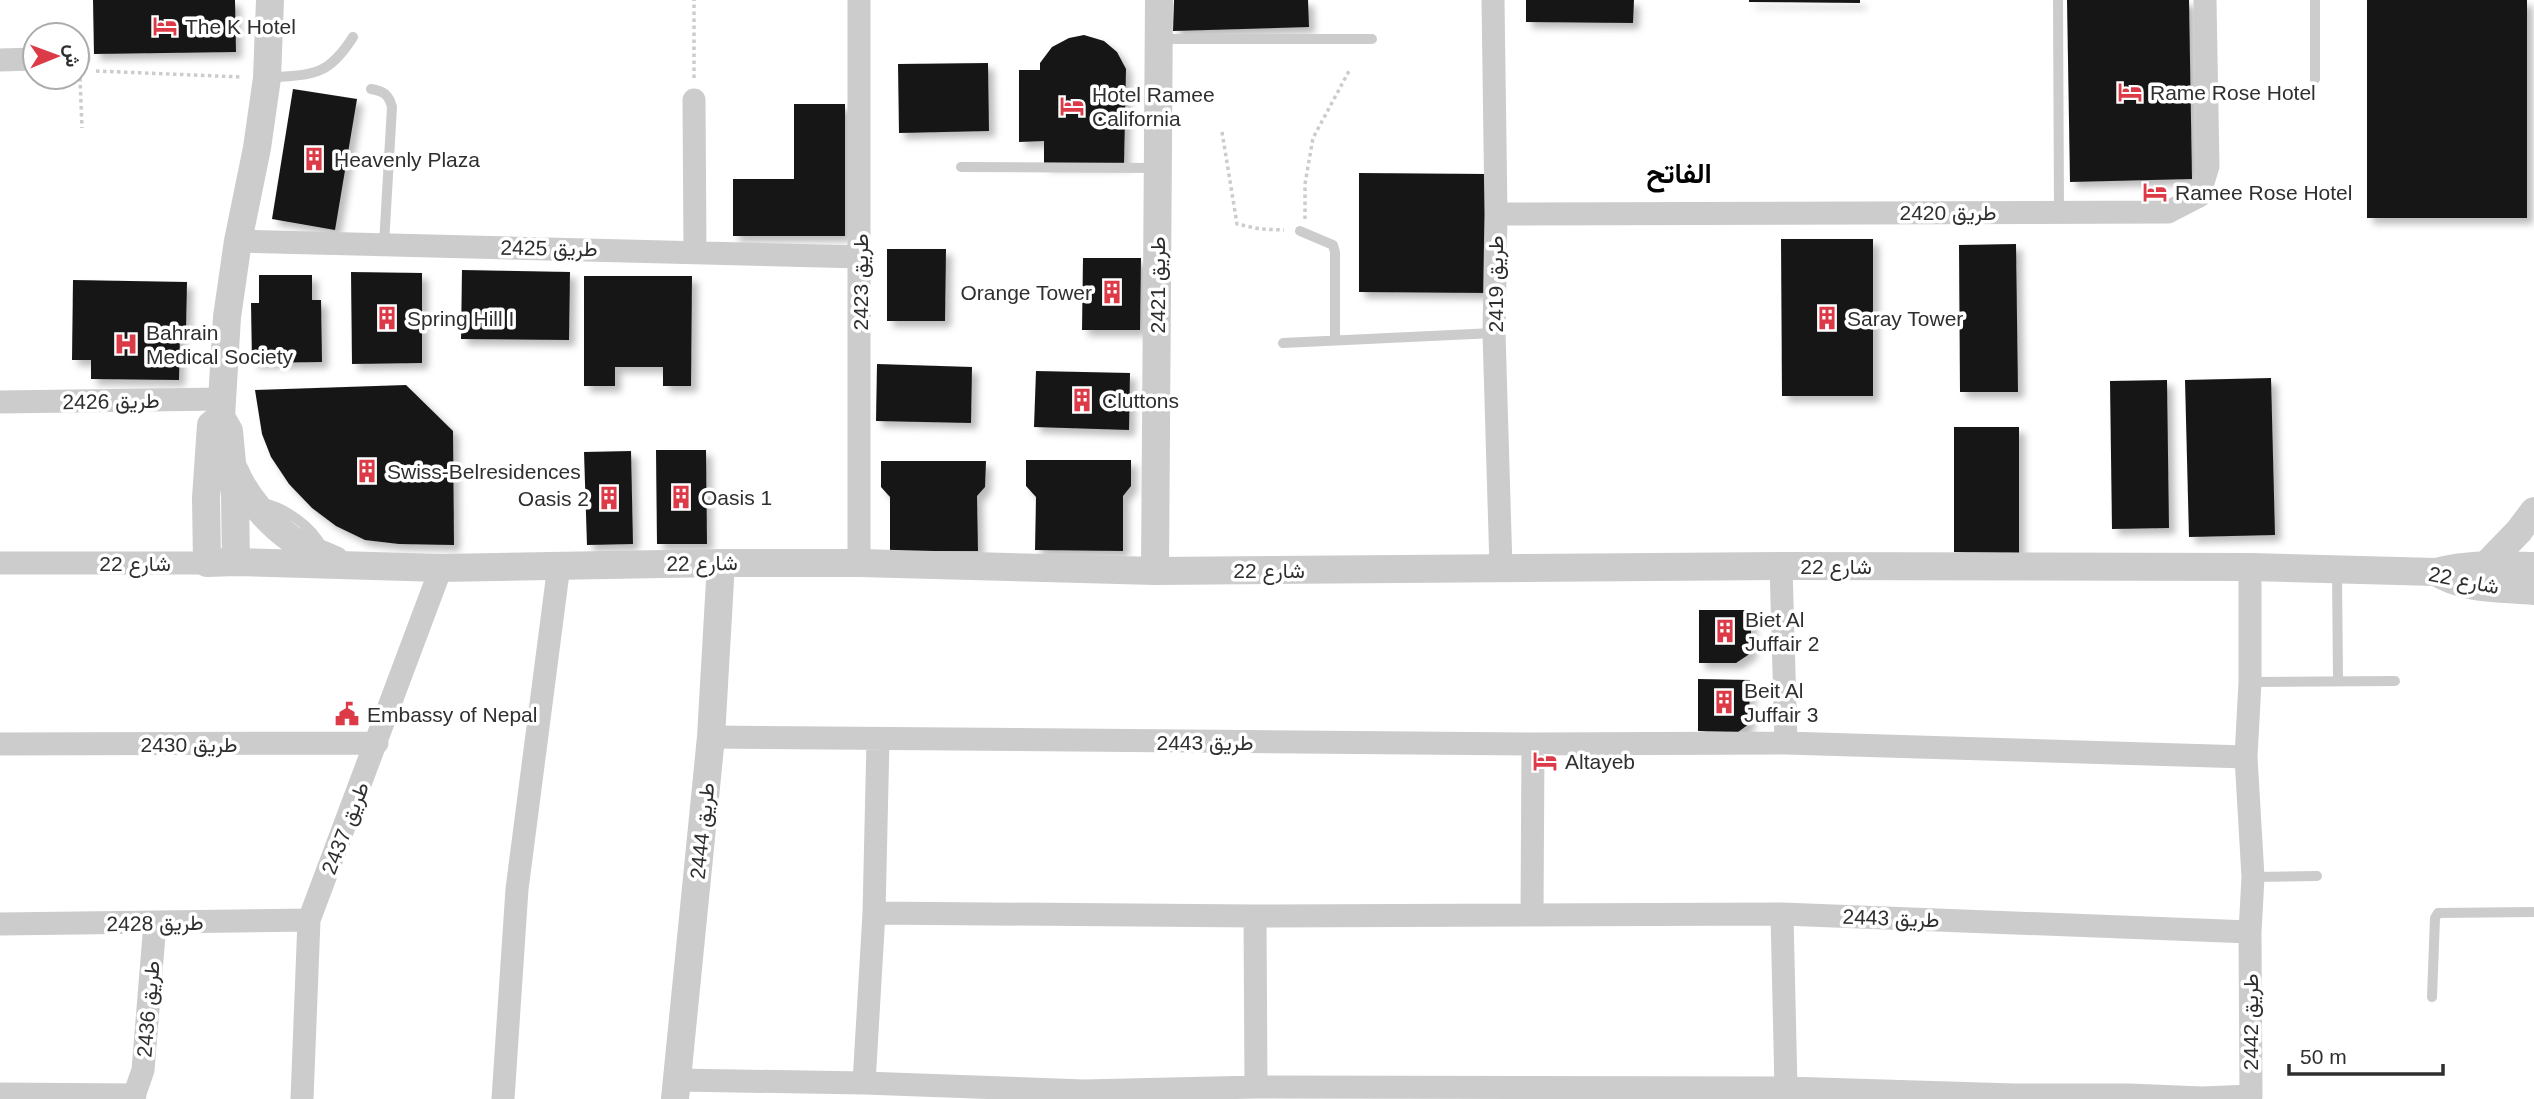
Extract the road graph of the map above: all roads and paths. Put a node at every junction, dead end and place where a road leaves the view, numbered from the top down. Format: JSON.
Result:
{"nodes":[{"id":1,"x":270,"y":0,"type":"edge"},
{"id":2,"x":694,"y":0,"type":"edge"},
{"id":3,"x":859,"y":0,"type":"edge"},
{"id":4,"x":1159,"y":0,"type":"edge"},
{"id":5,"x":1493,"y":0,"type":"edge"},
{"id":6,"x":2058,"y":0,"type":"edge"},
{"id":7,"x":2205,"y":0,"type":"edge"},
{"id":8,"x":2315,"y":0,"type":"edge"},
{"id":9,"x":353,"y":37,"type":"dead end"},
{"id":10,"x":1372,"y":38,"type":"dead end"},
{"id":11,"x":1159,"y":39,"type":"junction"},
{"id":12,"x":21,"y":59,"type":"edge"},
{"id":13,"x":0,"y":60,"type":"edge"},
{"id":14,"x":91,"y":63,"type":"edge"},
{"id":15,"x":1349,"y":71,"type":"dead end"},
{"id":16,"x":267,"y":78,"type":"junction"},
{"id":17,"x":2315,"y":79,"type":"dead end"},
{"id":18,"x":371,"y":89,"type":"dead end"},
{"id":19,"x":80,"y":91,"type":"edge"},
{"id":20,"x":694,"y":100,"type":"joint"},
{"id":21,"x":82,"y":128,"type":"dead end"},
{"id":22,"x":1222,"y":132,"type":"dead end"},
{"id":23,"x":961,"y":167,"type":"dead end"},
{"id":24,"x":1158,"y":168,"type":"junction"},
{"id":25,"x":1492,"y":200,"type":"junction"},
{"id":26,"x":2059,"y":212,"type":"junction"},
{"id":27,"x":1300,"y":231,"type":"junction"},
{"id":28,"x":237,"y":240,"type":"junction"},
{"id":29,"x":384,"y":244,"type":"junction"},
{"id":30,"x":695,"y":252,"type":"junction"},
{"id":31,"x":861,"y":257,"type":"junction"},
{"id":32,"x":1494,"y":333,"type":"junction"},
{"id":33,"x":1335,"y":340,"type":"junction"},
{"id":34,"x":1283,"y":342,"type":"dead end"},
{"id":35,"x":0,"y":402,"type":"edge"},
{"id":36,"x":222,"y":408,"type":"junction"},
{"id":37,"x":232,"y":465,"type":"junction"},
{"id":38,"x":2534,"y":512,"type":"edge"},
{"id":39,"x":334,"y":560,"type":"junction"},
{"id":40,"x":236,"y":562,"type":"junction"},
{"id":41,"x":0,"y":563,"type":"edge"},
{"id":42,"x":207,"y":563,"type":"junction"},
{"id":43,"x":721,"y":563,"type":"junction"},
{"id":44,"x":2488,"y":563,"type":"junction"},
{"id":45,"x":859,"y":564,"type":"junction"},
{"id":46,"x":559,"y":565,"type":"junction"},
{"id":47,"x":1781,"y":566,"type":"junction"},
{"id":48,"x":2534,"y":566,"type":"edge"},
{"id":49,"x":2250,"y":567,"type":"junction"},
{"id":50,"x":440,"y":568,"type":"junction"},
{"id":51,"x":1501,"y":568,"type":"junction"},
{"id":52,"x":2337,"y":569,"type":"junction"},
{"id":53,"x":1155,"y":571,"type":"junction"},
{"id":54,"x":2436,"y":572,"type":"junction"},
{"id":55,"x":2534,"y":591,"type":"edge"},
{"id":56,"x":2250,"y":681,"type":"junction"},
{"id":57,"x":2338,"y":681,"type":"junction"},
{"id":58,"x":2395,"y":681,"type":"dead end"},
{"id":59,"x":712,"y":737,"type":"junction"},
{"id":60,"x":878,"y":740,"type":"junction"},
{"id":61,"x":377,"y":743,"type":"junction"},
{"id":62,"x":1786,"y":743,"type":"junction"},
{"id":63,"x":0,"y":744,"type":"edge"},
{"id":64,"x":1533,"y":744,"type":"junction"},
{"id":65,"x":2246,"y":757,"type":"junction"},
{"id":66,"x":2317,"y":876,"type":"dead end"},
{"id":67,"x":2253,"y":877,"type":"junction"},
{"id":68,"x":2534,"y":912,"type":"edge"},
{"id":69,"x":874,"y":913,"type":"junction"},
{"id":70,"x":1782,"y":914,"type":"junction"},
{"id":71,"x":1532,"y":915,"type":"junction"},
{"id":72,"x":1255,"y":916,"type":"junction"},
{"id":73,"x":309,"y":920,"type":"junction"},
{"id":74,"x":155,"y":923,"type":"junction"},
{"id":75,"x":0,"y":925,"type":"edge"},
{"id":76,"x":2250,"y":932,"type":"junction"},
{"id":77,"x":2432,"y":997,"type":"dead end"},
{"id":78,"x":864,"y":1083,"type":"junction"},
{"id":79,"x":1256,"y":1087,"type":"junction"},
{"id":80,"x":1786,"y":1088,"type":"junction"},
{"id":81,"x":676,"y":1090,"type":"edge"},
{"id":82,"x":0,"y":1094,"type":"edge"},
{"id":83,"x":1084,"y":1095,"type":"edge"},
{"id":84,"x":134,"y":1097,"type":"edge"},
{"id":85,"x":2014,"y":1097,"type":"edge"},
{"id":86,"x":2129,"y":1097,"type":"edge"},
{"id":87,"x":2251,"y":1098,"type":"edge"},
{"id":88,"x":302,"y":1099,"type":"edge"},
{"id":89,"x":503,"y":1099,"type":"edge"},
{"id":90,"x":2202,"y":1099,"type":"edge"}],
"edges":[{"from":1,"to":16,"type":"street"},
{"from":2,"to":20,"type":"path"},
{"from":3,"to":31,"type":"street","name":"طريق 2423"},
{"from":4,"to":11,"type":"street","name":"طريق 2421"},
{"from":5,"to":25,"type":"street","name":"طريق 2419"},
{"from":6,"to":26,"type":"lane"},
{"from":7,"to":26,"type":"street","name":"طريق 2420"},
{"from":8,"to":17,"type":"lane"},
{"from":9,"to":16,"type":"lane"},
{"from":10,"to":11,"type":"lane"},
{"from":11,"to":24,"type":"street","name":"طريق 2421"},
{"from":12,"to":13,"type":"street"},
{"from":14,"to":16,"type":"path"},
{"from":15,"to":27,"type":"path"},
{"from":16,"to":28,"type":"street"},
{"from":18,"to":29,"type":"lane"},
{"from":19,"to":21,"type":"path"},
{"from":20,"to":30,"type":"street"},
{"from":22,"to":27,"type":"path"},
{"from":23,"to":24,"type":"lane"},
{"from":24,"to":53,"type":"street","name":"طريق 2421"},
{"from":25,"to":26,"type":"street","name":"طريق 2420"},
{"from":25,"to":32,"type":"street","name":"طريق 2419"},
{"from":27,"to":33,"type":"lane"},
{"from":28,"to":29,"type":"street","name":"طريق 2425"},
{"from":28,"to":36,"type":"street"},
{"from":29,"to":30,"type":"street","name":"طريق 2425"},
{"from":30,"to":31,"type":"street","name":"طريق 2425"},
{"from":31,"to":45,"type":"street","name":"طريق 2423"},
{"from":32,"to":33,"type":"lane"},
{"from":32,"to":51,"type":"street","name":"طريق 2419"},
{"from":33,"to":34,"type":"lane"},
{"from":35,"to":36,"type":"street","name":"طريق 2426"},
{"from":36,"to":37,"type":"street"},
{"from":36,"to":42,"type":"street"},
{"from":37,"to":39,"type":"street"},
{"from":37,"to":40,"type":"street"},
{"from":38,"to":44,"type":"street"},
{"from":39,"to":40,"type":"street","name":"شارع 22"},
{"from":39,"to":50,"type":"street","name":"شارع 22"},
{"from":40,"to":42,"type":"street","name":"شارع 22"},
{"from":41,"to":42,"type":"street","name":"شارع 22"},
{"from":43,"to":45,"type":"street","name":"شارع 22"},
{"from":43,"to":46,"type":"street","name":"شارع 22"},
{"from":43,"to":59,"type":"street","name":"طريق 2444"},
{"from":44,"to":48,"type":"street"},
{"from":44,"to":54,"type":"street"},
{"from":45,"to":53,"type":"street","name":"شارع 22"},
{"from":46,"to":50,"type":"street","name":"شارع 22"},
{"from":46,"to":89,"type":"street"},
{"from":47,"to":49,"type":"street","name":"شارع 22"},
{"from":47,"to":51,"type":"street","name":"شارع 22"},
{"from":47,"to":62,"type":"street"},
{"from":49,"to":52,"type":"street","name":"شارع 22"},
{"from":49,"to":56,"type":"street","name":"طريق 2442"},
{"from":50,"to":61,"type":"street","name":"طريق 2437"},
{"from":51,"to":53,"type":"street","name":"شارع 22"},
{"from":52,"to":54,"type":"street","name":"شارع 22"},
{"from":52,"to":57,"type":"lane"},
{"from":54,"to":55,"type":"street","name":"شارع 22"},
{"from":56,"to":57,"type":"lane"},
{"from":56,"to":65,"type":"street","name":"طريق 2442"},
{"from":57,"to":58,"type":"lane"},
{"from":59,"to":60,"type":"street","name":"طريق 2443"},
{"from":59,"to":81,"type":"street","name":"طريق 2444"},
{"from":60,"to":64,"type":"street","name":"طريق 2443"},
{"from":60,"to":69,"type":"street"},
{"from":61,"to":63,"type":"street","name":"طريق 2430"},
{"from":61,"to":73,"type":"street","name":"طريق 2437"},
{"from":62,"to":64,"type":"street","name":"طريق 2443"},
{"from":62,"to":65,"type":"street","name":"طريق 2443"},
{"from":64,"to":71,"type":"street"},
{"from":65,"to":67,"type":"street","name":"طريق 2442"},
{"from":66,"to":67,"type":"lane"},
{"from":67,"to":76,"type":"street","name":"طريق 2442"},
{"from":68,"to":77,"type":"lane"},
{"from":69,"to":72,"type":"street","name":"طريق 2443"},
{"from":69,"to":78,"type":"street"},
{"from":70,"to":71,"type":"street","name":"طريق 2443"},
{"from":70,"to":76,"type":"street","name":"طريق 2443"},
{"from":70,"to":80,"type":"street"},
{"from":71,"to":72,"type":"street","name":"طريق 2443"},
{"from":72,"to":79,"type":"street"},
{"from":73,"to":74,"type":"street","name":"طريق 2428"},
{"from":73,"to":88,"type":"street","name":"طريق 2437"},
{"from":74,"to":75,"type":"street","name":"طريق 2428"},
{"from":74,"to":84,"type":"street","name":"طريق 2436"},
{"from":76,"to":87,"type":"street","name":"طريق 2442"},
{"from":78,"to":81,"type":"street","name":"طريق 2442"},
{"from":78,"to":83,"type":"street","name":"طريق 2442"},
{"from":79,"to":80,"type":"street","name":"طريق 2442"},
{"from":79,"to":83,"type":"street","name":"طريق 2442"},
{"from":80,"to":85,"type":"street","name":"طريق 2442"},
{"from":82,"to":84,"type":"street","name":"طريق 2436"},
{"from":85,"to":86,"type":"street","name":"طريق 2442"},
{"from":86,"to":90,"type":"street","name":"طريق 2442"},
{"from":87,"to":90,"type":"street","name":"طريق 2442"}]}
